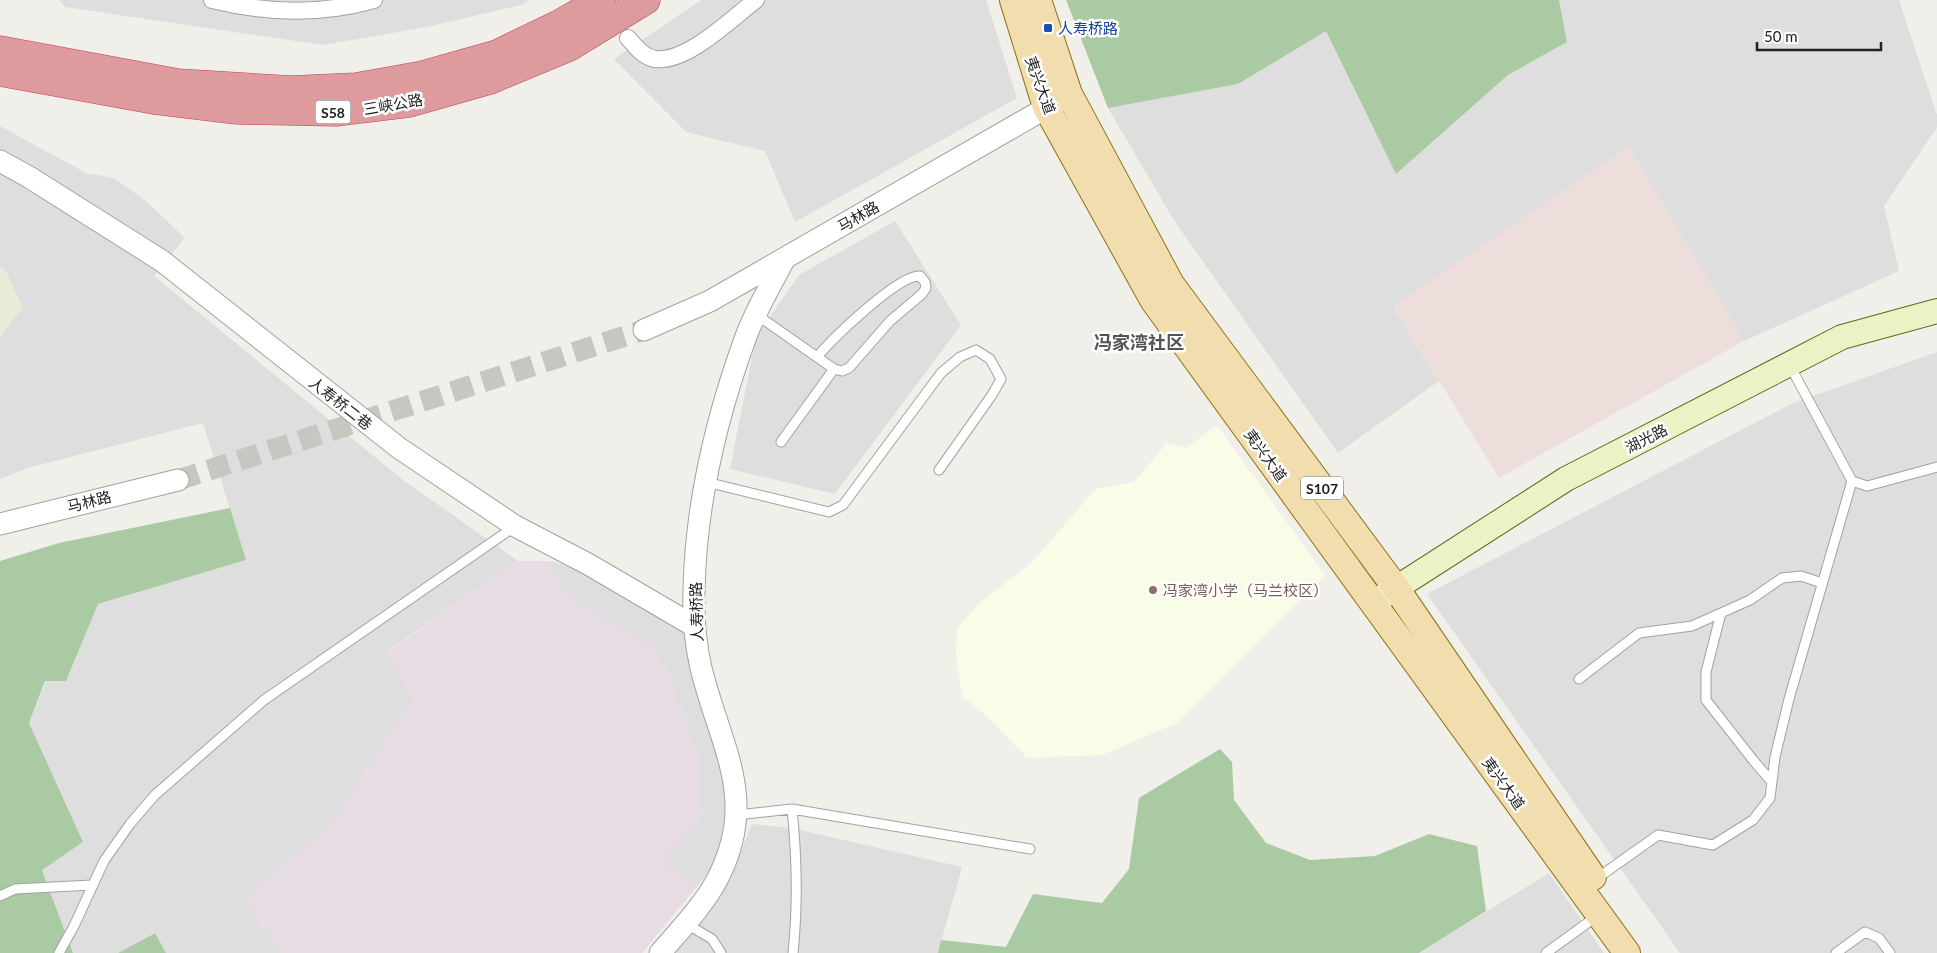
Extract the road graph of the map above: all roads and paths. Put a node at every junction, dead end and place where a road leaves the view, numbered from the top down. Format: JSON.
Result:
{"nodes":[{"id":1,"x":212,"y":0,"type":"edge"},
{"id":2,"x":374,"y":0,"type":"edge"},
{"id":3,"x":601,"y":0,"type":"edge"},
{"id":4,"x":646,"y":0,"type":"edge"},
{"id":5,"x":756,"y":0,"type":"edge"},
{"id":6,"x":1013,"y":0,"type":"edge"},
{"id":7,"x":1038,"y":0,"type":"edge"},
{"id":8,"x":628,"y":38,"type":"dead end"},
{"id":9,"x":0,"y":50,"type":"edge"},
{"id":10,"x":0,"y":72,"type":"edge"},
{"id":11,"x":1069,"y":94,"type":"junction"},
{"id":12,"x":1046,"y":108,"type":"junction"},
{"id":13,"x":0,"y":162,"type":"edge"},
{"id":14,"x":784,"y":258,"type":"junction"},
{"id":15,"x":1937,"y":312,"type":"edge"},
{"id":16,"x":756,"y":315,"type":"junction"},
{"id":17,"x":644,"y":330,"type":"tunnel mouth"},
{"id":18,"x":817,"y":357,"type":"junction"},
{"id":19,"x":1789,"y":364,"type":"junction"},
{"id":20,"x":834,"y":370,"type":"junction"},
{"id":21,"x":782,"y":442,"type":"dead end"},
{"id":22,"x":1937,"y":467,"type":"edge"},
{"id":23,"x":939,"y":470,"type":"dead end"},
{"id":24,"x":178,"y":480,"type":"tunnel mouth"},
{"id":25,"x":1852,"y":481,"type":"junction"},
{"id":26,"x":705,"y":482,"type":"junction"},
{"id":27,"x":0,"y":524,"type":"edge"},
{"id":28,"x":515,"y":526,"type":"junction"},
{"id":29,"x":1822,"y":582,"type":"junction"},
{"id":30,"x":1396,"y":588,"type":"junction"},
{"id":31,"x":1373,"y":602,"type":"junction"},
{"id":32,"x":1721,"y":613,"type":"junction"},
{"id":33,"x":694,"y":626,"type":"junction"},
{"id":34,"x":1579,"y":679,"type":"dead end"},
{"id":35,"x":1772,"y":781,"type":"junction"},
{"id":36,"x":792,"y":809,"type":"junction"},
{"id":37,"x":737,"y":815,"type":"junction"},
{"id":38,"x":1030,"y":850,"type":"dead end"},
{"id":39,"x":1595,"y":880,"type":"junction"},
{"id":40,"x":92,"y":885,"type":"junction"},
{"id":41,"x":0,"y":896,"type":"edge"},
{"id":42,"x":1599,"y":915,"type":"junction"},
{"id":43,"x":685,"y":923,"type":"junction"},
{"id":44,"x":59,"y":953,"type":"edge"},
{"id":45,"x":660,"y":953,"type":"edge"},
{"id":46,"x":721,"y":953,"type":"edge"},
{"id":47,"x":793,"y":953,"type":"edge"},
{"id":48,"x":1546,"y":953,"type":"edge"},
{"id":49,"x":1627,"y":953,"type":"edge"},
{"id":50,"x":1648,"y":953,"type":"edge"},
{"id":51,"x":1836,"y":953,"type":"edge"},
{"id":52,"x":1890,"y":953,"type":"edge"}],
"edges":[{"from":1,"to":2,"type":"street"},
{"from":3,"to":9,"type":"highway","name":"三峡公路","number":"S58"},
{"from":4,"to":10,"type":"highway","name":"三峡公路","number":"S58"},
{"from":5,"to":8,"type":"street"},
{"from":6,"to":12,"type":"main road","name":"夷兴大道"},
{"from":7,"to":11,"type":"main road","name":"夷兴大道","number":"S107"},
{"from":11,"to":12,"type":"street","name":"马林路"},
{"from":11,"to":30,"type":"main road","name":"夷兴大道","number":"S107"},
{"from":12,"to":14,"type":"street","name":"马林路"},
{"from":12,"to":31,"type":"main road","name":"夷兴大道"},
{"from":13,"to":28,"type":"street","name":"人寿桥二巷"},
{"from":14,"to":16,"type":"street","name":"人寿桥路"},
{"from":14,"to":17,"type":"street","name":"马林路"},
{"from":15,"to":19,"type":"main road","name":"湖光路"},
{"from":16,"to":18,"type":"lane"},
{"from":16,"to":26,"type":"street","name":"人寿桥路"},
{"from":18,"to":20,"type":"lane"},
{"from":18,"to":20,"type":"lane"},
{"from":19,"to":25,"type":"lane"},
{"from":19,"to":30,"type":"main road","name":"湖光路"},
{"from":20,"to":21,"type":"lane"},
{"from":22,"to":25,"type":"lane"},
{"from":23,"to":26,"type":"lane"},
{"from":24,"to":27,"type":"street","name":"马林路"},
{"from":25,"to":29,"type":"lane"},
{"from":26,"to":33,"type":"street","name":"人寿桥路"},
{"from":28,"to":33,"type":"street","name":"人寿桥二巷"},
{"from":28,"to":40,"type":"lane"},
{"from":29,"to":32,"type":"lane"},
{"from":29,"to":35,"type":"lane"},
{"from":30,"to":31,"type":"main road","name":"湖光路"},
{"from":30,"to":39,"type":"main road","name":"夷兴大道","number":"S107"},
{"from":31,"to":42,"type":"main road","name":"夷兴大道"},
{"from":32,"to":34,"type":"lane"},
{"from":32,"to":35,"type":"lane"},
{"from":33,"to":37,"type":"street","name":"人寿桥路"},
{"from":35,"to":39,"type":"lane"},
{"from":36,"to":37,"type":"lane"},
{"from":36,"to":38,"type":"lane"},
{"from":36,"to":47,"type":"lane"},
{"from":37,"to":43,"type":"street","name":"人寿桥路"},
{"from":39,"to":50,"type":"main road","name":"夷兴大道","number":"S107"},
{"from":40,"to":41,"type":"lane"},
{"from":40,"to":44,"type":"lane"},
{"from":42,"to":48,"type":"lane"},
{"from":42,"to":49,"type":"main road","name":"夷兴大道"},
{"from":43,"to":45,"type":"street","name":"人寿桥路"},
{"from":43,"to":46,"type":"lane"},
{"from":51,"to":52,"type":"lane"}]}
